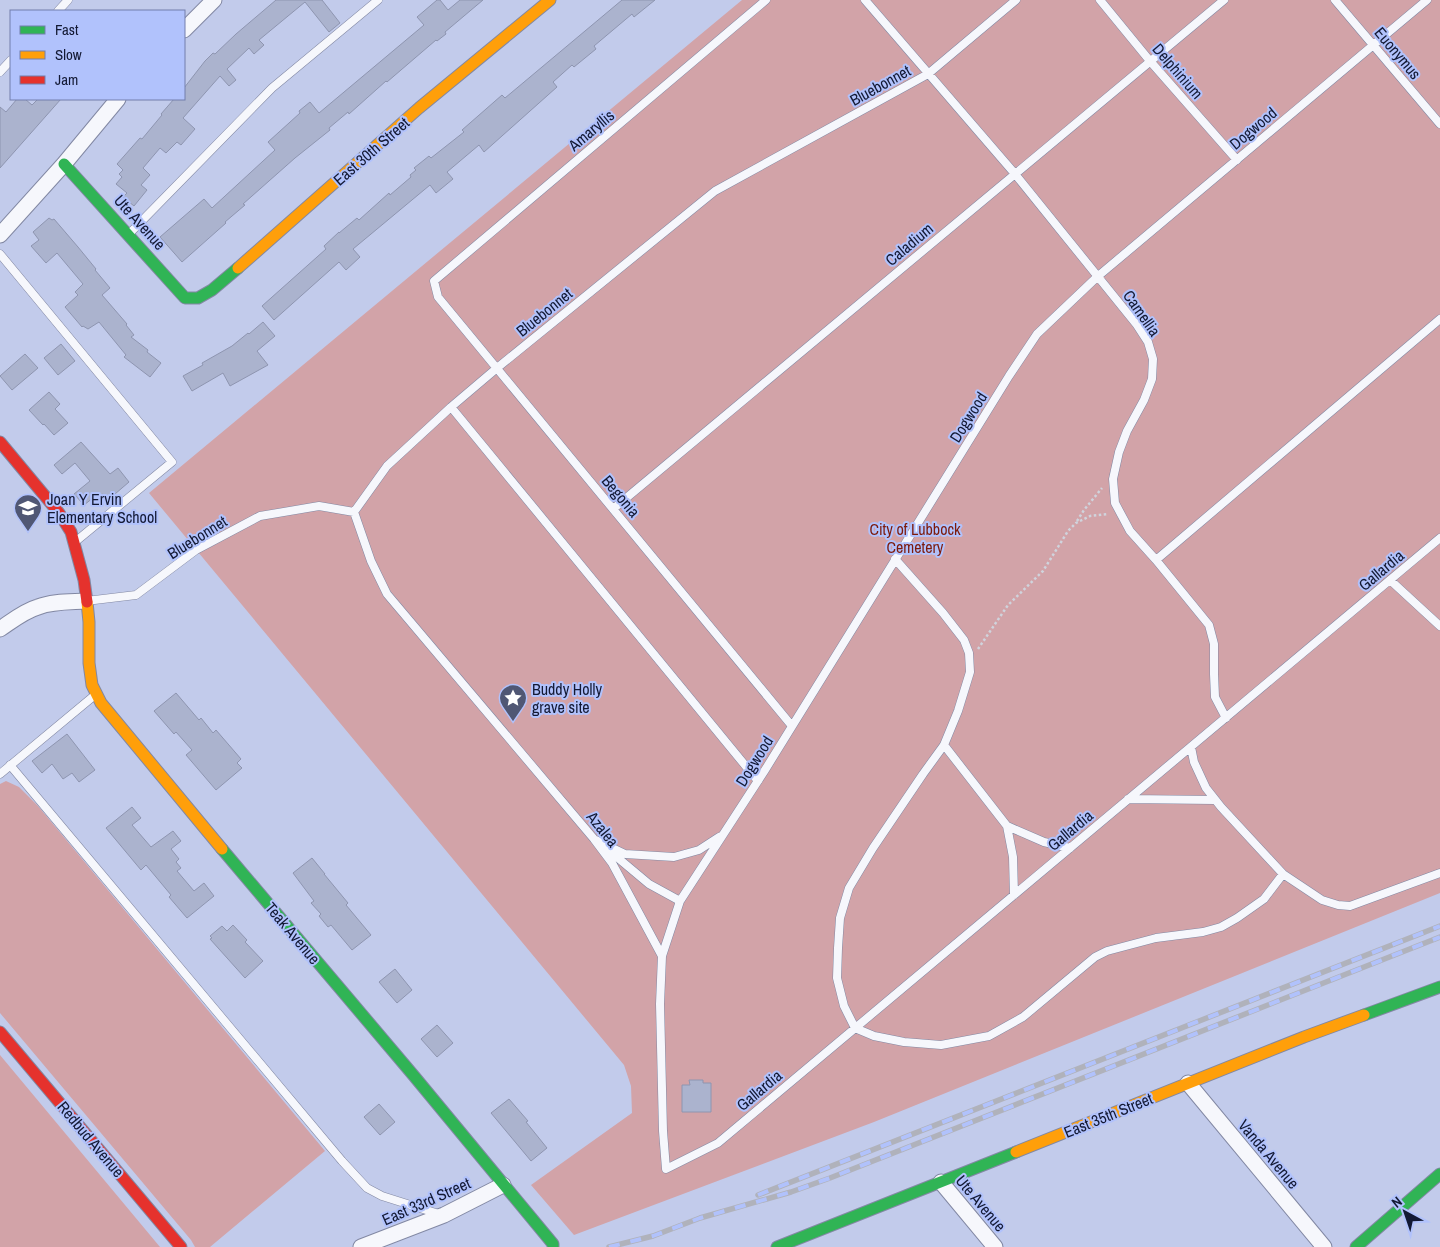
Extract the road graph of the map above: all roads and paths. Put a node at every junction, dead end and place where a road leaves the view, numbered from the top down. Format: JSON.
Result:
{"nodes":[{"id":1,"x":68,"y":0,"type":"edge"},
{"id":2,"x":214,"y":0,"type":"edge"},
{"id":3,"x":378,"y":0,"type":"edge"},
{"id":4,"x":550,"y":0,"type":"edge"},
{"id":5,"x":766,"y":0,"type":"edge"},
{"id":6,"x":865,"y":0,"type":"edge"},
{"id":7,"x":1016,"y":0,"type":"edge"},
{"id":8,"x":1100,"y":0,"type":"edge"},
{"id":9,"x":1224,"y":0,"type":"edge"},
{"id":10,"x":1335,"y":0,"type":"edge"},
{"id":11,"x":1428,"y":0,"type":"edge"},
{"id":12,"x":59,"y":10,"type":"edge"},
{"id":13,"x":185,"y":29,"type":"edge"},
{"id":14,"x":1374,"y":45,"type":"junction"},
{"id":15,"x":10,"y":61,"type":"edge"},
{"id":16,"x":1150,"y":61,"type":"junction"},
{"id":17,"x":0,"y":72,"type":"edge"},
{"id":18,"x":928,"y":74,"type":"junction"},
{"id":19,"x":117,"y":100,"type":"edge"},
{"id":20,"x":1440,"y":124,"type":"edge"},
{"id":21,"x":1237,"y":160,"type":"junction"},
{"id":22,"x":64,"y":164,"type":"junction"},
{"id":23,"x":1015,"y":174,"type":"junction"},
{"id":24,"x":0,"y":235,"type":"edge"},
{"id":25,"x":128,"y":235,"type":"junction"},
{"id":26,"x":0,"y":254,"type":"edge"},
{"id":27,"x":1097,"y":277,"type":"junction"},
{"id":28,"x":434,"y":282,"type":"joint"},
{"id":29,"x":191,"y":298,"type":"joint"},
{"id":30,"x":1440,"y":319,"type":"edge"},
{"id":31,"x":497,"y":368,"type":"junction"},
{"id":32,"x":450,"y":407,"type":"junction"},
{"id":33,"x":0,"y":442,"type":"edge"},
{"id":34,"x":1113,"y":479,"type":"junction"},
{"id":35,"x":613,"y":509,"type":"junction"},
{"id":36,"x":354,"y":512,"type":"junction"},
{"id":37,"x":1123,"y":517,"type":"junction"},
{"id":38,"x":1076,"y":523,"type":"junction"},
{"id":39,"x":1440,"y":538,"type":"edge"},
{"id":40,"x":74,"y":543,"type":"junction"},
{"id":41,"x":895,"y":559,"type":"junction"},
{"id":42,"x":1156,"y":560,"type":"junction"},
{"id":43,"x":1390,"y":580,"type":"junction"},
{"id":44,"x":86,"y":600,"type":"junction"},
{"id":45,"x":1440,"y":626,"type":"edge"},
{"id":46,"x":0,"y":629,"type":"edge"},
{"id":47,"x":970,"y":660,"type":"junction"},
{"id":48,"x":96,"y":694,"type":"junction"},
{"id":49,"x":1226,"y":718,"type":"junction"},
{"id":50,"x":792,"y":726,"type":"junction"},
{"id":51,"x":944,"y":745,"type":"junction"},
{"id":52,"x":1191,"y":747,"type":"junction"},
{"id":53,"x":10,"y":765,"type":"junction"},
{"id":54,"x":0,"y":774,"type":"edge"},
{"id":55,"x":758,"y":781,"type":"junction"},
{"id":56,"x":1128,"y":800,"type":"junction"},
{"id":57,"x":1215,"y":800,"type":"junction"},
{"id":58,"x":1007,"y":826,"type":"junction"},
{"id":59,"x":721,"y":836,"type":"junction"},
{"id":60,"x":594,"y":839,"type":"junction"},
{"id":61,"x":1070,"y":848,"type":"junction"},
{"id":62,"x":1440,"y":873,"type":"edge"},
{"id":63,"x":1283,"y":874,"type":"junction"},
{"id":64,"x":1014,"y":895,"type":"junction"},
{"id":65,"x":680,"y":901,"type":"junction"},
{"id":66,"x":662,"y":956,"type":"junction"},
{"id":67,"x":1439,"y":989,"type":"edge"},
{"id":68,"x":855,"y":1028,"type":"junction"},
{"id":69,"x":0,"y":1032,"type":"edge"},
{"id":70,"x":1188,"y":1083,"type":"junction"},
{"id":71,"x":1440,"y":1174,"type":"edge"},
{"id":72,"x":941,"y":1182,"type":"junction"},
{"id":73,"x":503,"y":1185,"type":"junction"},
{"id":74,"x":444,"y":1216,"type":"junction"},
{"id":75,"x":553,"y":1245,"type":"edge"},
{"id":76,"x":181,"y":1247,"type":"edge"},
{"id":77,"x":361,"y":1247,"type":"edge"},
{"id":78,"x":777,"y":1247,"type":"edge"},
{"id":79,"x":995,"y":1247,"type":"edge"},
{"id":80,"x":1324,"y":1247,"type":"edge"},
{"id":81,"x":1356,"y":1247,"type":"edge"}],
"edges":[{"from":1,"to":12,"type":"lane"},
{"from":2,"to":13,"type":"street"},
{"from":3,"to":25,"type":"lane"},
{"from":4,"to":29,"type":"street","name":"East 30th Street"},
{"from":5,"to":28,"type":"lane","name":"Amaryllis"},
{"from":6,"to":18,"type":"lane","name":"Camellia"},
{"from":7,"to":18,"type":"lane","name":"Bluebonnet"},
{"from":8,"to":16,"type":"lane","name":"Delphinium"},
{"from":9,"to":16,"type":"lane","name":"Caladium"},
{"from":10,"to":14,"type":"lane","name":"Euonymus"},
{"from":11,"to":14,"type":"lane","name":"Dogwood"},
{"from":14,"to":20,"type":"lane","name":"Euonymus"},
{"from":14,"to":21,"type":"lane","name":"Dogwood"},
{"from":15,"to":17,"type":"lane"},
{"from":16,"to":21,"type":"lane","name":"Delphinium"},
{"from":16,"to":23,"type":"lane","name":"Caladium"},
{"from":18,"to":23,"type":"lane","name":"Camellia"},
{"from":18,"to":31,"type":"lane","name":"Bluebonnet"},
{"from":19,"to":22,"type":"street"},
{"from":21,"to":27,"type":"lane","name":"Dogwood"},
{"from":22,"to":24,"type":"street"},
{"from":22,"to":25,"type":"street","name":"Ute Avenue"},
{"from":23,"to":27,"type":"lane","name":"Camellia"},
{"from":23,"to":35,"type":"lane","name":"Caladium"},
{"from":25,"to":29,"type":"street","name":"Ute Avenue"},
{"from":26,"to":40,"type":"lane"},
{"from":27,"to":34,"type":"lane","name":"Camellia"},
{"from":27,"to":41,"type":"lane","name":"Dogwood"},
{"from":28,"to":31,"type":"lane","name":"Begonia"},
{"from":30,"to":42,"type":"lane"},
{"from":31,"to":32,"type":"lane","name":"Bluebonnet"},
{"from":31,"to":35,"type":"lane","name":"Begonia"},
{"from":32,"to":36,"type":"lane","name":"Bluebonnet"},
{"from":32,"to":55,"type":"lane"},
{"from":33,"to":40,"type":"street"},
{"from":34,"to":37,"type":"lane","name":"Camellia"},
{"from":34,"to":38,"type":"path"},
{"from":35,"to":50,"type":"lane","name":"Begonia"},
{"from":36,"to":44,"type":"lane","name":"Bluebonnet"},
{"from":36,"to":60,"type":"lane","name":"Azalea"},
{"from":37,"to":38,"type":"path"},
{"from":37,"to":42,"type":"lane","name":"Camellia"},
{"from":38,"to":47,"type":"path"},
{"from":39,"to":43,"type":"lane","name":"Gallardia"},
{"from":40,"to":44,"type":"street","name":"Teak Avenue"},
{"from":41,"to":47,"type":"lane"},
{"from":41,"to":50,"type":"lane","name":"Dogwood"},
{"from":42,"to":49,"type":"lane","name":"Camellia"},
{"from":43,"to":45,"type":"lane"},
{"from":43,"to":49,"type":"lane","name":"Gallardia"},
{"from":44,"to":46,"type":"street"},
{"from":44,"to":48,"type":"street","name":"Teak Avenue"},
{"from":47,"to":51,"type":"lane"},
{"from":48,"to":53,"type":"lane"},
{"from":48,"to":73,"type":"street","name":"Teak Avenue"},
{"from":49,"to":52,"type":"lane","name":"Gallardia"},
{"from":50,"to":55,"type":"lane","name":"Dogwood"},
{"from":51,"to":58,"type":"lane"},
{"from":51,"to":68,"type":"lane"},
{"from":52,"to":56,"type":"lane","name":"Gallardia"},
{"from":52,"to":57,"type":"lane"},
{"from":53,"to":54,"type":"lane"},
{"from":53,"to":74,"type":"lane"},
{"from":55,"to":59,"type":"lane","name":"Dogwood"},
{"from":56,"to":57,"type":"lane"},
{"from":56,"to":61,"type":"lane","name":"Gallardia"},
{"from":57,"to":63,"type":"lane"},
{"from":58,"to":61,"type":"lane"},
{"from":58,"to":64,"type":"lane"},
{"from":59,"to":60,"type":"lane"},
{"from":59,"to":65,"type":"lane","name":"Dogwood"},
{"from":60,"to":65,"type":"lane"},
{"from":60,"to":66,"type":"lane","name":"Azalea"},
{"from":61,"to":64,"type":"lane","name":"Gallardia"},
{"from":62,"to":63,"type":"lane"},
{"from":63,"to":68,"type":"lane"},
{"from":64,"to":68,"type":"lane","name":"Gallardia"},
{"from":65,"to":66,"type":"lane","name":"Dogwood"},
{"from":66,"to":68,"type":"lane","name":"Gallardia"},
{"from":67,"to":70,"type":"street","name":"East 35th Street"},
{"from":69,"to":76,"type":"street","name":"Redbud Avenue"},
{"from":70,"to":72,"type":"street","name":"East 35th Street"},
{"from":70,"to":80,"type":"street","name":"Vanda Avenue"},
{"from":71,"to":81,"type":"street"},
{"from":72,"to":78,"type":"street","name":"East 35th Street"},
{"from":72,"to":79,"type":"street","name":"Ute Avenue"},
{"from":73,"to":74,"type":"street","name":"East 33rd Street"},
{"from":73,"to":75,"type":"street","name":"Teak Avenue"},
{"from":74,"to":77,"type":"street","name":"East 33rd Street"}]}
